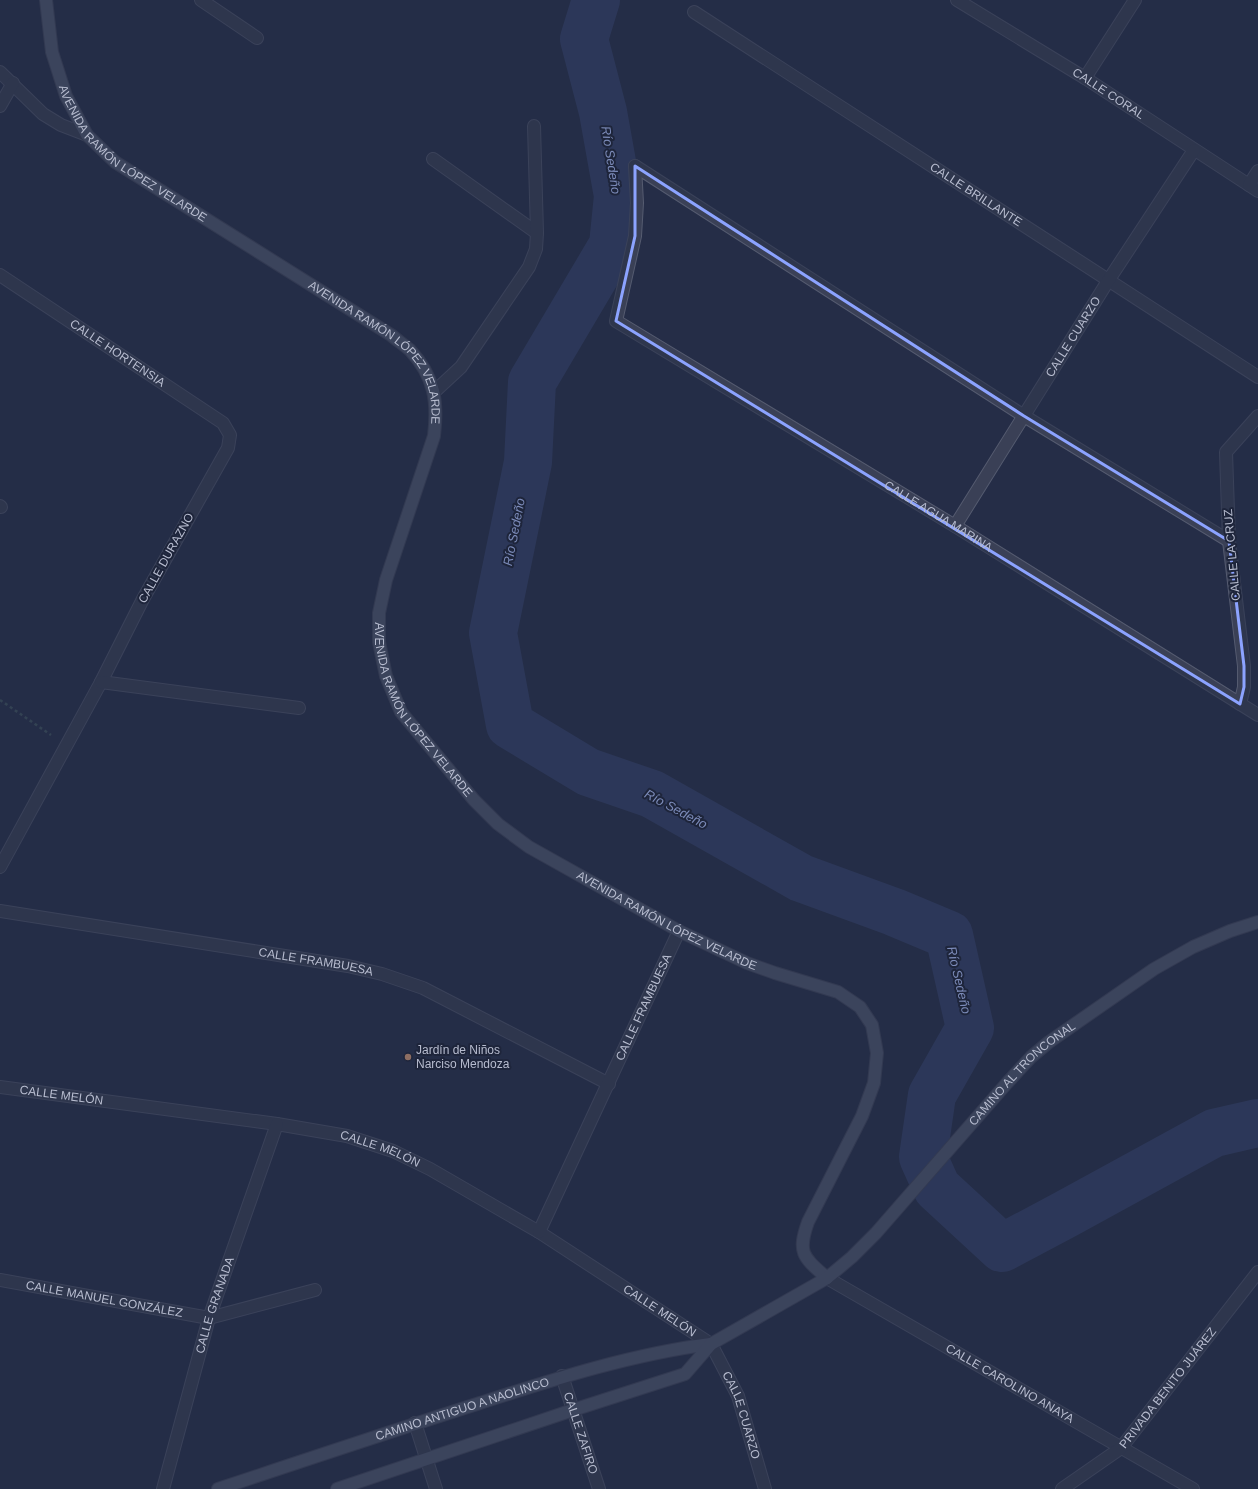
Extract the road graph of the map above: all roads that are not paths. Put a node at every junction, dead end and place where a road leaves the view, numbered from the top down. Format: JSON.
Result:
{"nodes":[{"id":1,"x":46,"y":0,"type":"edge"},
{"id":2,"x":201,"y":0,"type":"edge"},
{"id":3,"x":957,"y":0,"type":"edge"},
{"id":4,"x":1135,"y":0,"type":"edge"},
{"id":5,"x":694,"y":12,"type":"dead end"},
{"id":6,"x":258,"y":38,"type":"dead end"},
{"id":7,"x":0,"y":72,"type":"edge"},
{"id":8,"x":1085,"y":78,"type":"junction"},
{"id":9,"x":13,"y":84,"type":"junction"},
{"id":10,"x":0,"y":106,"type":"edge"},
{"id":11,"x":534,"y":126,"type":"dead end"},
{"id":12,"x":86,"y":135,"type":"junction"},
{"id":13,"x":1194,"y":150,"type":"junction"},
{"id":14,"x":433,"y":159,"type":"dead end"},
{"id":15,"x":1258,"y":171,"type":"edge"},
{"id":16,"x":1254,"y":188,"type":"edge"},
{"id":17,"x":537,"y":233,"type":"junction"},
{"id":18,"x":0,"y":275,"type":"edge"},
{"id":19,"x":1108,"y":281,"type":"junction"},
{"id":20,"x":1258,"y":377,"type":"edge"},
{"id":21,"x":434,"y":392,"type":"junction"},
{"id":22,"x":1024,"y":416,"type":"junction"},
{"id":23,"x":1258,"y":416,"type":"edge"},
{"id":24,"x":230,"y":435,"type":"joint"},
{"id":25,"x":955,"y":526,"type":"junction"},
{"id":26,"x":1229,"y":541,"type":"junction"},
{"id":27,"x":101,"y":682,"type":"junction"},
{"id":28,"x":1240,"y":704,"type":"junction"},
{"id":29,"x":299,"y":708,"type":"dead end"},
{"id":30,"x":1258,"y":715,"type":"edge"},
{"id":31,"x":0,"y":867,"type":"edge"},
{"id":32,"x":0,"y":911,"type":"edge"},
{"id":33,"x":1258,"y":922,"type":"edge"},
{"id":34,"x":679,"y":931,"type":"junction"},
{"id":35,"x":609,"y":1084,"type":"junction"},
{"id":36,"x":0,"y":1087,"type":"edge"},
{"id":37,"x":277,"y":1124,"type":"junction"},
{"id":38,"x":539,"y":1232,"type":"junction"},
{"id":39,"x":1258,"y":1272,"type":"edge"},
{"id":40,"x":827,"y":1278,"type":"junction"},
{"id":41,"x":0,"y":1280,"type":"edge"},
{"id":42,"x":315,"y":1290,"type":"dead end"},
{"id":43,"x":209,"y":1318,"type":"junction"},
{"id":44,"x":711,"y":1344,"type":"junction"},
{"id":45,"x":562,"y":1376,"type":"junction"},
{"id":46,"x":573,"y":1410,"type":"junction"},
{"id":47,"x":415,"y":1423,"type":"junction"},
{"id":48,"x":1121,"y":1448,"type":"junction"},
{"id":49,"x":427,"y":1459,"type":"junction"},
{"id":50,"x":163,"y":1489,"type":"edge"},
{"id":51,"x":218,"y":1489,"type":"edge"},
{"id":52,"x":338,"y":1489,"type":"edge"},
{"id":53,"x":436,"y":1489,"type":"edge"},
{"id":54,"x":600,"y":1489,"type":"edge"},
{"id":55,"x":765,"y":1489,"type":"edge"},
{"id":56,"x":1062,"y":1489,"type":"edge"},
{"id":57,"x":1193,"y":1489,"type":"edge"}],
"edges":[{"from":1,"to":12,"type":"main road","name":"AVENIDA RAMÓN LÓPEZ VELARDE"},
{"from":2,"to":6,"type":"street"},
{"from":3,"to":8,"type":"street","name":"CALLE CORAL"},
{"from":4,"to":8,"type":"street"},
{"from":5,"to":19,"type":"street","name":"CALLE BRILLANTE"},
{"from":7,"to":9,"type":"street"},
{"from":8,"to":13,"type":"street","name":"CALLE CORAL"},
{"from":9,"to":10,"type":"street"},
{"from":9,"to":12,"type":"street"},
{"from":11,"to":17,"type":"street"},
{"from":12,"to":21,"type":"main road","name":"AVENIDA RAMÓN LÓPEZ VELARDE"},
{"from":13,"to":16,"type":"street","name":"CALLE CORAL"},
{"from":13,"to":19,"type":"street","name":"CALLE CUARZO"},
{"from":14,"to":17,"type":"street"},
{"from":15,"to":16,"type":"street"},
{"from":17,"to":21,"type":"street"},
{"from":18,"to":24,"type":"street","name":"CALLE HORTENSIA"},
{"from":19,"to":20,"type":"street","name":"CALLE BRILLANTE"},
{"from":19,"to":22,"type":"street","name":"CALLE CUARZO"},
{"from":21,"to":34,"type":"main road","name":"AVENIDA RAMÓN LÓPEZ VELARDE"},
{"from":22,"to":25,"type":"street","name":"CALLE CUARZO"},
{"from":22,"to":25,"type":"street","name":"CALLE AGUA MARINA"},
{"from":22,"to":26,"type":"street"},
{"from":23,"to":26,"type":"street","name":"CALLE LA CRUZ"},
{"from":24,"to":27,"type":"street","name":"CALLE DURAZNO"},
{"from":25,"to":28,"type":"street","name":"CALLE AGUA MARINA"},
{"from":26,"to":28,"type":"street","name":"CALLE LA CRUZ"},
{"from":27,"to":29,"type":"street"},
{"from":27,"to":31,"type":"street","name":"CALLE DURAZNO"},
{"from":28,"to":30,"type":"street","name":"CALLE AGUA MARINA"},
{"from":32,"to":35,"type":"street","name":"CALLE FRAMBUESA"},
{"from":33,"to":40,"type":"main road","name":"CAMINO AL TRONCONAL"},
{"from":34,"to":35,"type":"street","name":"CALLE FRAMBUESA"},
{"from":34,"to":40,"type":"main road","name":"AVENIDA RAMÓN LÓPEZ VELARDE"},
{"from":35,"to":38,"type":"street","name":"CALLE FRAMBUESA"},
{"from":36,"to":37,"type":"street","name":"CALLE MELÓN"},
{"from":37,"to":38,"type":"street","name":"CALLE MELÓN"},
{"from":37,"to":43,"type":"street","name":"CALLE GRANADA"},
{"from":38,"to":44,"type":"street","name":"CALLE MELÓN"},
{"from":39,"to":48,"type":"street","name":"PRIVADA BENITO JUÁREZ"},
{"from":40,"to":44,"type":"main road","name":"CAMINO ANTIGUO A NAOLINCO"},
{"from":40,"to":48,"type":"street","name":"CALLE CAROLINO ANAYA"},
{"from":41,"to":43,"type":"street","name":"CALLE MANUEL GONZÁLEZ"},
{"from":42,"to":43,"type":"street"},
{"from":43,"to":50,"type":"street","name":"CALLE GRANADA"},
{"from":44,"to":45,"type":"main road","name":"CAMINO ANTIGUO A NAOLINCO"},
{"from":44,"to":46,"type":"main road","name":"CAMINO ANTIGUO A NAOLINCO"},
{"from":44,"to":55,"type":"street","name":"CALLE CUARZO"},
{"from":45,"to":46,"type":"street","name":"CALLE ZAFIRO"},
{"from":45,"to":47,"type":"main road","name":"CAMINO ANTIGUO A NAOLINCO"},
{"from":46,"to":49,"type":"main road","name":"CAMINO ANTIGUO A NAOLINCO"},
{"from":46,"to":54,"type":"street","name":"CALLE ZAFIRO"},
{"from":47,"to":49,"type":"street"},
{"from":47,"to":51,"type":"main road","name":"CAMINO ANTIGUO A NAOLINCO"},
{"from":48,"to":56,"type":"street","name":"PRIVADA BENITO JUÁREZ"},
{"from":48,"to":57,"type":"street","name":"CALLE CAROLINO ANAYA"},
{"from":49,"to":52,"type":"main road","name":"CAMINO ANTIGUO A NAOLINCO"},
{"from":49,"to":53,"type":"street"}]}
